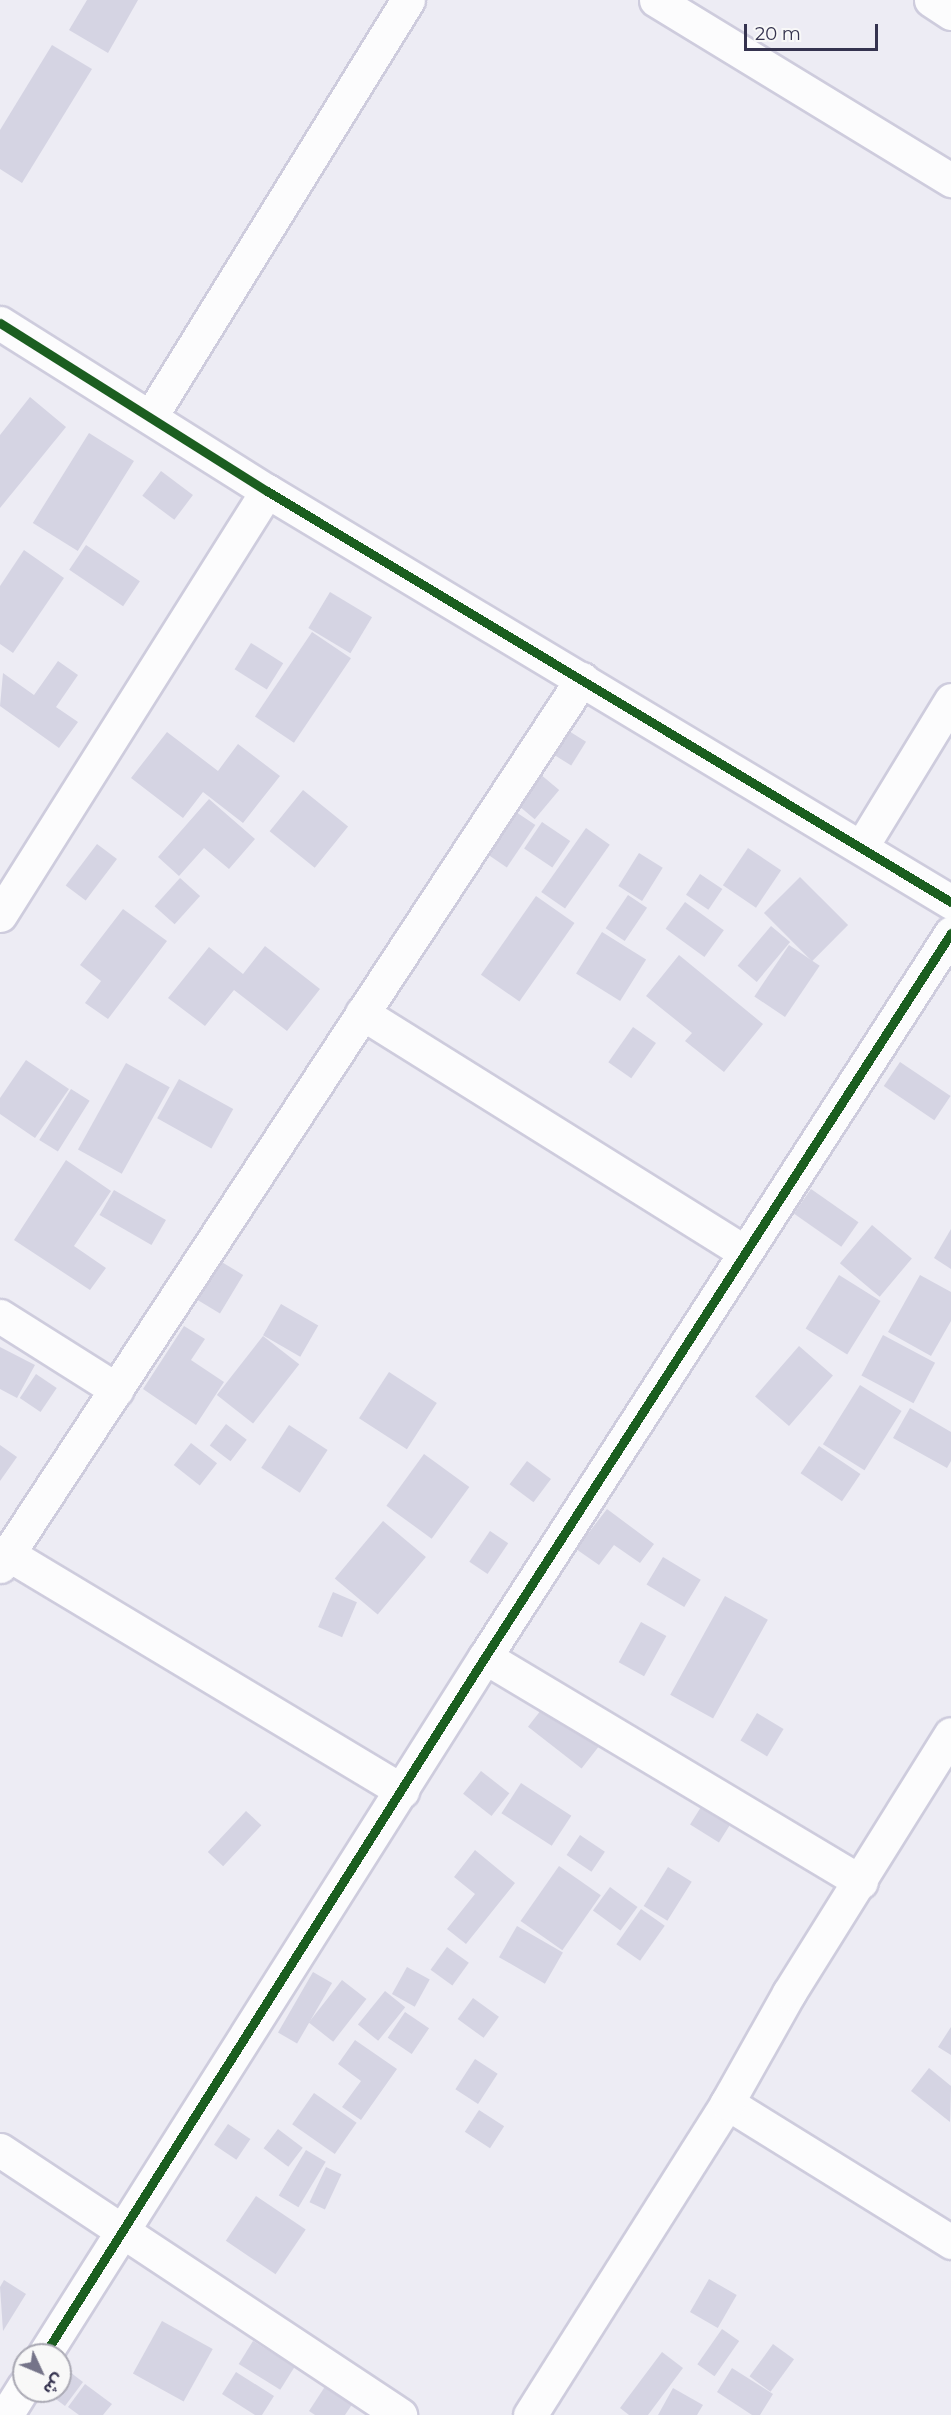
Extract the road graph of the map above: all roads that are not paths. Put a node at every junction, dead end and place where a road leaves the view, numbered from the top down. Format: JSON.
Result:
{"nodes":[{"id":1,"x":408,"y":0,"type":"edge"},
{"id":2,"x":656,"y":0,"type":"edge"},
{"id":3,"x":931,"y":0,"type":"edge"},
{"id":4,"x":951,"y":13,"type":"edge"},
{"id":5,"x":951,"y":180,"type":"edge"},
{"id":6,"x":0,"y":323,"type":"edge"},
{"id":7,"x":151,"y":416,"type":"junction"},
{"id":8,"x":267,"y":490,"type":"junction"},
{"id":9,"x":582,"y":679,"type":"junction"},
{"id":10,"x":951,"y":700,"type":"edge"},
{"id":11,"x":862,"y":846,"type":"junction"},
{"id":12,"x":951,"y":902,"type":"edge"},
{"id":13,"x":0,"y":915,"type":"edge"},
{"id":14,"x":951,"y":933,"type":"edge"},
{"id":15,"x":362,"y":1013,"type":"junction"},
{"id":16,"x":744,"y":1252,"type":"junction"},
{"id":17,"x":0,"y":1316,"type":"edge"},
{"id":18,"x":117,"y":1390,"type":"junction"},
{"id":19,"x":4,"y":1560,"type":"edge"},
{"id":20,"x":484,"y":1657,"type":"junction"},
{"id":21,"x":951,"y":1734,"type":"edge"},
{"id":22,"x":402,"y":1791,"type":"junction"},
{"id":23,"x":861,"y":1882,"type":"junction"},
{"id":24,"x":727,"y":2103,"type":"junction"},
{"id":25,"x":0,"y":2150,"type":"edge"},
{"id":26,"x":122,"y":2233,"type":"junction"},
{"id":27,"x":951,"y":2242,"type":"edge"},
{"id":28,"x":52,"y":2343,"type":"edge"},
{"id":29,"x":400,"y":2415,"type":"edge"},
{"id":30,"x":530,"y":2415,"type":"edge"}],
"edges":[{"from":1,"to":7,"type":"street"},
{"from":2,"to":5,"type":"street"},
{"from":3,"to":4,"type":"street"},
{"from":6,"to":7,"type":"street"},
{"from":7,"to":8,"type":"street"},
{"from":8,"to":9,"type":"street"},
{"from":8,"to":13,"type":"street"},
{"from":9,"to":11,"type":"street"},
{"from":9,"to":15,"type":"street"},
{"from":10,"to":11,"type":"street"},
{"from":11,"to":12,"type":"street"},
{"from":14,"to":16,"type":"street"},
{"from":15,"to":16,"type":"street"},
{"from":15,"to":18,"type":"street"},
{"from":16,"to":20,"type":"street"},
{"from":17,"to":18,"type":"street"},
{"from":18,"to":19,"type":"street"},
{"from":19,"to":22,"type":"street"},
{"from":20,"to":22,"type":"street"},
{"from":20,"to":23,"type":"street"},
{"from":21,"to":23,"type":"street"},
{"from":22,"to":26,"type":"street"},
{"from":23,"to":24,"type":"street"},
{"from":24,"to":27,"type":"street"},
{"from":24,"to":30,"type":"street"},
{"from":25,"to":26,"type":"street"},
{"from":26,"to":28,"type":"street"},
{"from":26,"to":29,"type":"street"}]}
